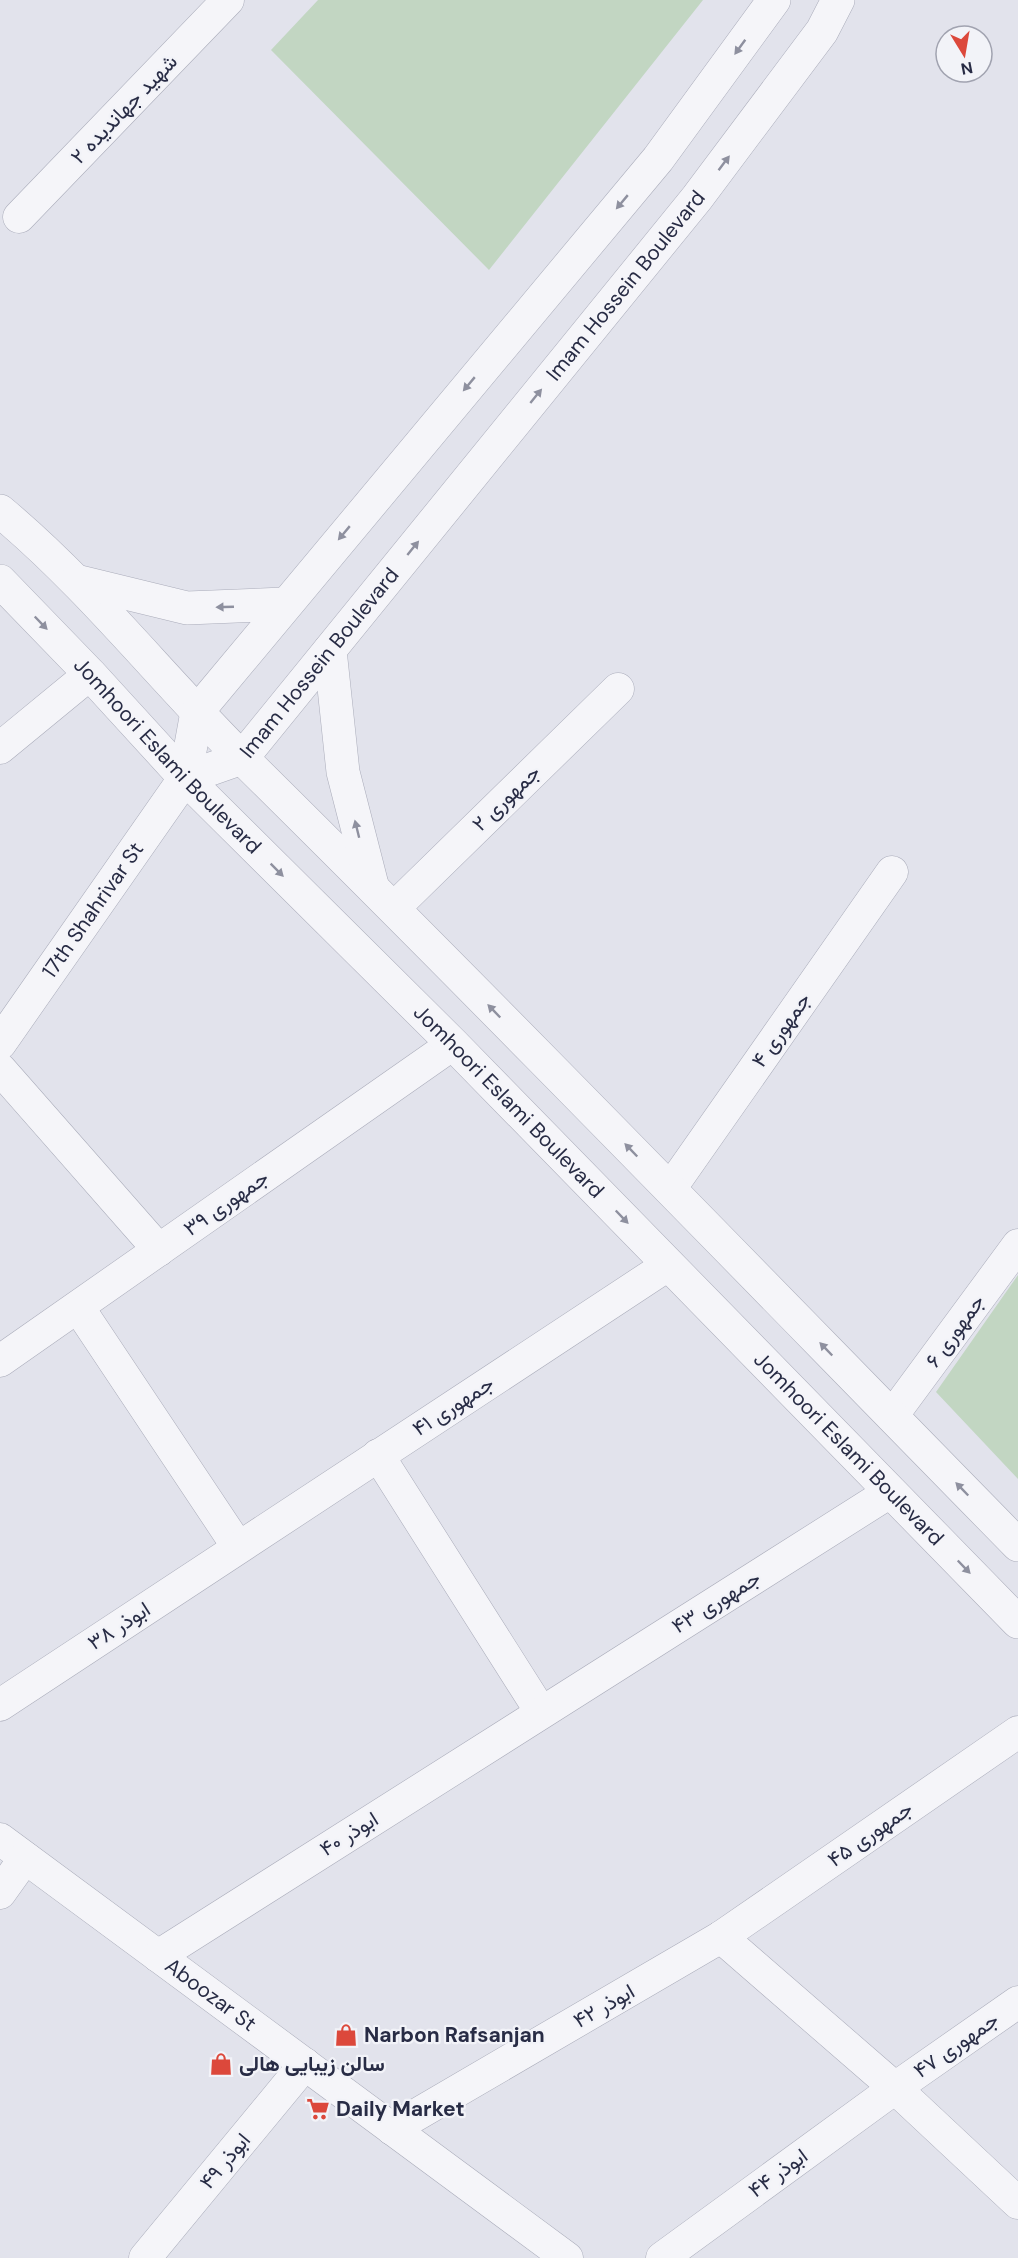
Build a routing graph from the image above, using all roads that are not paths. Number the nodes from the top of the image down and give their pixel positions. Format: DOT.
graph roads {
  1 [pos="228,0"];
  2 [pos="774,0"];
  3 [pos="838,0"];
  4 [pos="19,218"];
  5 [pos="0,510"];
  6 [pos="0,581"];
  7 [pos="76,581"];
  8 [pos="284,604"];
  9 [pos="330,650"];
  10 [pos="90,674"];
  11 [pos="618,689"];
  12 [pos="197,712"];
  13 [pos="0,748"];
  14 [pos="242,758"];
  15 [pos="185,778"];
  16 [pos="892,872"];
  17 [pos="383,896"];
  18 [pos="0,1043"];
  19 [pos="453,1044"];
  20 [pos="0,1069"];
  21 [pos="670,1190"];
  22 [pos="1018,1245"];
  23 [pos="159,1250"];
  24 [pos="668,1265"];
  25 [pos="78,1307"];
  26 [pos="0,1361"];
  27 [pos="892,1416"];
  28 [pos="378,1455"];
  29 [pos="890,1492"];
  30 [pos="1018,1545"];
  31 [pos="238,1547"];
  32 [pos="1018,1622"];
  33 [pos="0,1705"];
  34 [pos="541,1712"];
  35 [pos="1018,1732"];
  36 [pos="0,1839"];
  37 [pos="25,1858"];
  38 [pos="0,1893"];
  39 [pos="722,1937"];
  40 [pos="158,1956"];
  41 [pos="1018,2002"];
  42 [pos="305,2064"];
  43 [pos="895,2088"];
  44 [pos="392,2129"];
  45 [pos="1018,2203"];
  46 [pos="145,2258"];
  47 [pos="567,2258"];
  48 [pos="662,2258"];
  1 -- 4 [label="street, شهید جهاندیده ۲"];
  2 -- 8 [label="street, one-way"];
  9 -- 3 [label="street, Imam Hossein Boulevard, one-way"];
  5 -- 7 [label="street"];
  6 -- 10 [label="street, Jomhoori Eslami Boulevard, one-way"];
  8 -- 7 [label="street, one-way"];
  7 -- 12 [label="street"];
  8 -- 12 [label="street"];
  9 -- 14 [label="street, Imam Hossein Boulevard"];
  17 -- 9 [label="street, one-way"];
  10 -- 13 [label="street"];
  10 -- 15 [label="street, Jomhoori Eslami Boulevard"];
  11 -- 17 [label="street, جمهوری ۲"];
  12 -- 14 [label="street"];
  12 -- 15 [label="street"];
  14 -- 15 [label="street, Imam Hossein Boulevard"];
  14 -- 17 [label="street"];
  15 -- 18 [label="street, 17th Shahrivar St"];
  15 -- 19 [label="street, Jomhoori Eslami Boulevard, one-way"];
  16 -- 21 [label="street, جمهوری ۴"];
  21 -- 17 [label="street, one-way"];
  19 -- 23 [label="street, جمهوری ۳۹"];
  19 -- 24 [label="street, Jomhoori Eslami Boulevard, one-way"];
  20 -- 23 [label="street"];
  27 -- 21 [label="street, one-way"];
  22 -- 27 [label="street, جمهوری ۶"];
  23 -- 25 [label="street, جمهوری ۳۹"];
  24 -- 28 [label="street, جمهوری ۴۱"];
  24 -- 29 [label="street, Jomhoori Eslami Boulevard"];
  25 -- 26 [label="street, جمهوری ۳۹"];
  25 -- 31 [label="street"];
  30 -- 27 [label="street, one-way"];
  28 -- 31 [label="street, جمهوری ۴۱"];
  28 -- 34 [label="street"];
  29 -- 32 [label="street, Jomhoori Eslami Boulevard, one-way"];
  29 -- 34 [label="street, جمهوری ۴۳"];
  31 -- 33 [label="street, ابوذر ۳۸"];
  34 -- 40 [label="street, ابوذر ۴۰"];
  35 -- 39 [label="street, جمهوری ۴۵"];
  36 -- 37 [label="street, Aboozar St"];
  37 -- 38 [label="street"];
  37 -- 40 [label="street, Aboozar St"];
  39 -- 43 [label="street"];
  39 -- 44 [label="street, ابوذر ۴۲"];
  40 -- 42 [label="street, Aboozar St"];
  41 -- 43 [label="street, جمهوری ۴۷"];
  42 -- 44 [label="street, Aboozar St"];
  42 -- 46 [label="street, ابوذر ۴۹"];
  43 -- 45 [label="street"];
  43 -- 48 [label="street, ابوذر ۴۴"];
  44 -- 47 [label="street, Aboozar St"];
}
